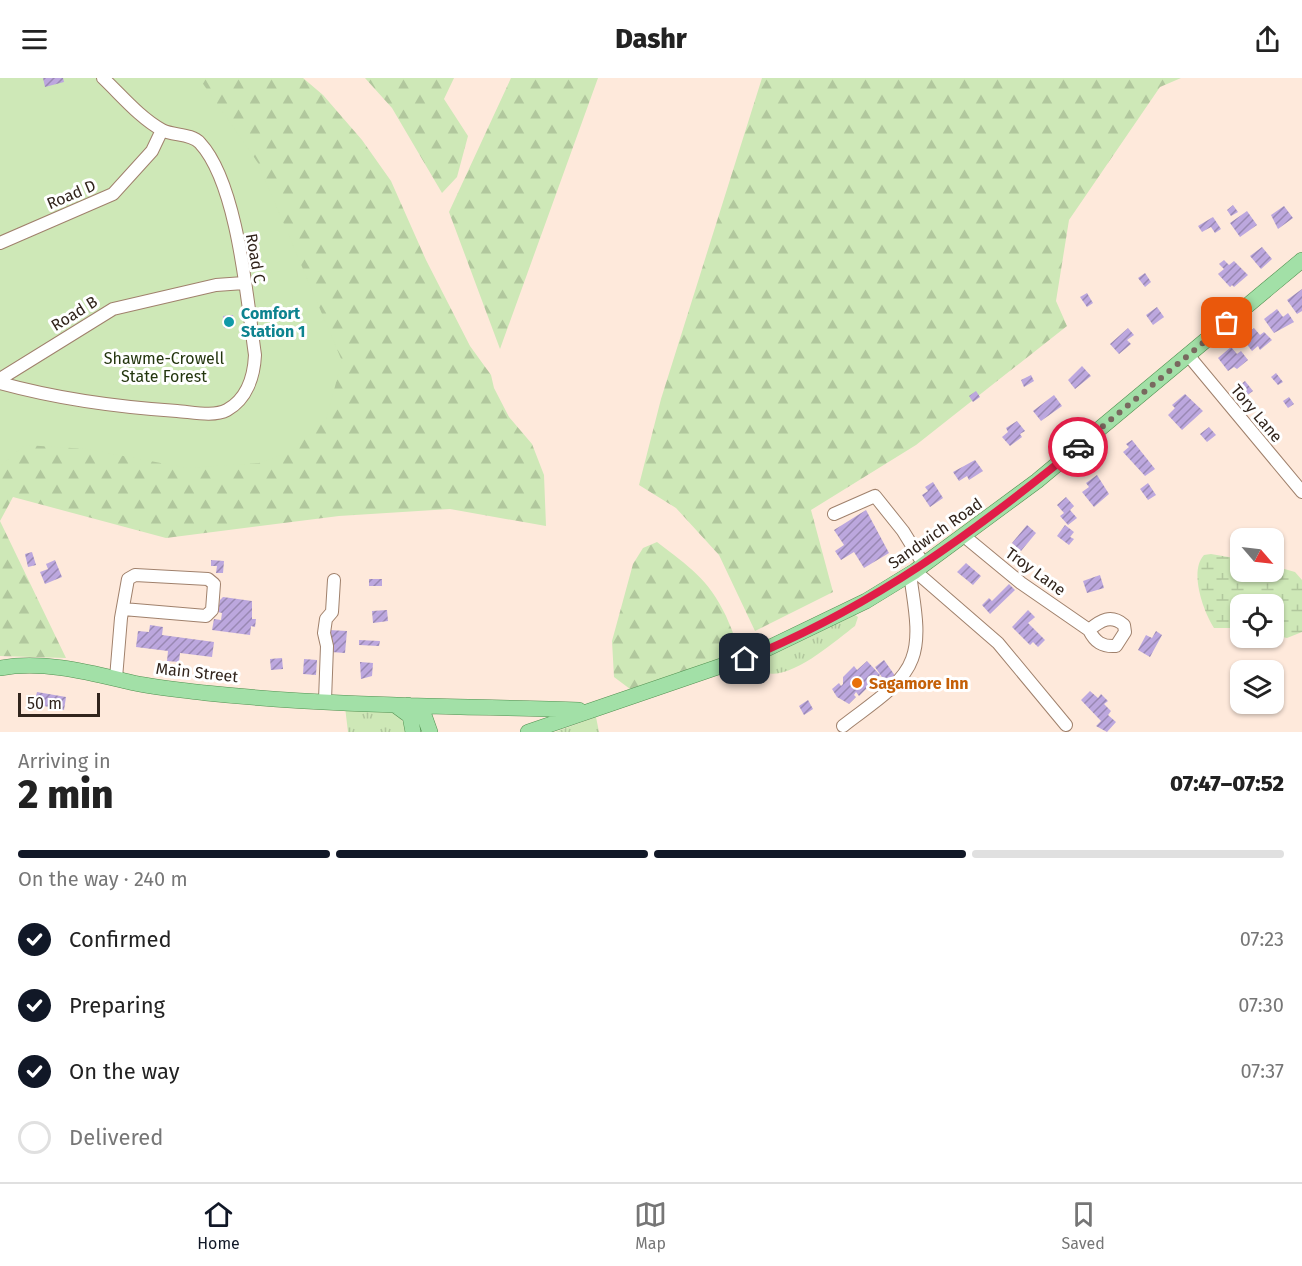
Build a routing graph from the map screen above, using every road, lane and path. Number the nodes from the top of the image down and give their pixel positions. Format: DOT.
graph roads {
  1 [pos="103,78"];
  2 [pos="162,130"];
  3 [pos="0,243"];
  4 [pos="1302,260"];
  5 [pos="244,283"];
  6 [pos="1188,355"];
  7 [pos="0,381"];
  8 [pos="1302,492"];
  9 [pos="834,514"];
  10 [pos="964,537"];
  11 [pos="917,572"];
  12 [pos="334,580"];
  13 [pos="123,609"];
  14 [pos="1089,630"];
  15 [pos="0,668"];
  16 [pos="116,678"];
  17 [pos="325,700"];
  18 [pos="399,704"];
  19 [pos="591,710"];
  20 [pos="1066,725"];
  21 [pos="843,726"];
  22 [pos="413,732"];
  23 [pos="430,732"];
  24 [pos="528,732"];
  1 -- 2 [label="street, Road C"];
  2 -- 3 [label="street, Road D"];
  2 -- 5 [label="street, Road C"];
  4 -- 6 [label="main road, Sandwich Road"];
  5 -- 7 [label="street, Road B"];
  5 -- 7 [label="street, Road C"];
  6 -- 8 [label="street, Tory Lane"];
  6 -- 10 [label="main road, Sandwich Road"];
  9 -- 11 [label="street"];
  10 -- 11 [label="main road, Sandwich Road"];
  10 -- 14 [label="street, Troy Lane"];
  11 -- 19 [label="main road, Sandwich Road"];
  11 -- 20 [label="street"];
  11 -- 21 [label="street"];
  12 -- 17 [label="street"];
  13 -- 13 [label="street"];
  13 -- 16 [label="street"];
  15 -- 16 [label="main road, Main Street"];
  16 -- 17 [label="main road, Main Street"];
  17 -- 18 [label="main road, Main Street"];
  18 -- 19 [label="main road, Main Street"];
  18 -- 22 [label="main road"];
  18 -- 23 [label="main road"];
  19 -- 24 [label="main road, Sandwich Road"];
}
